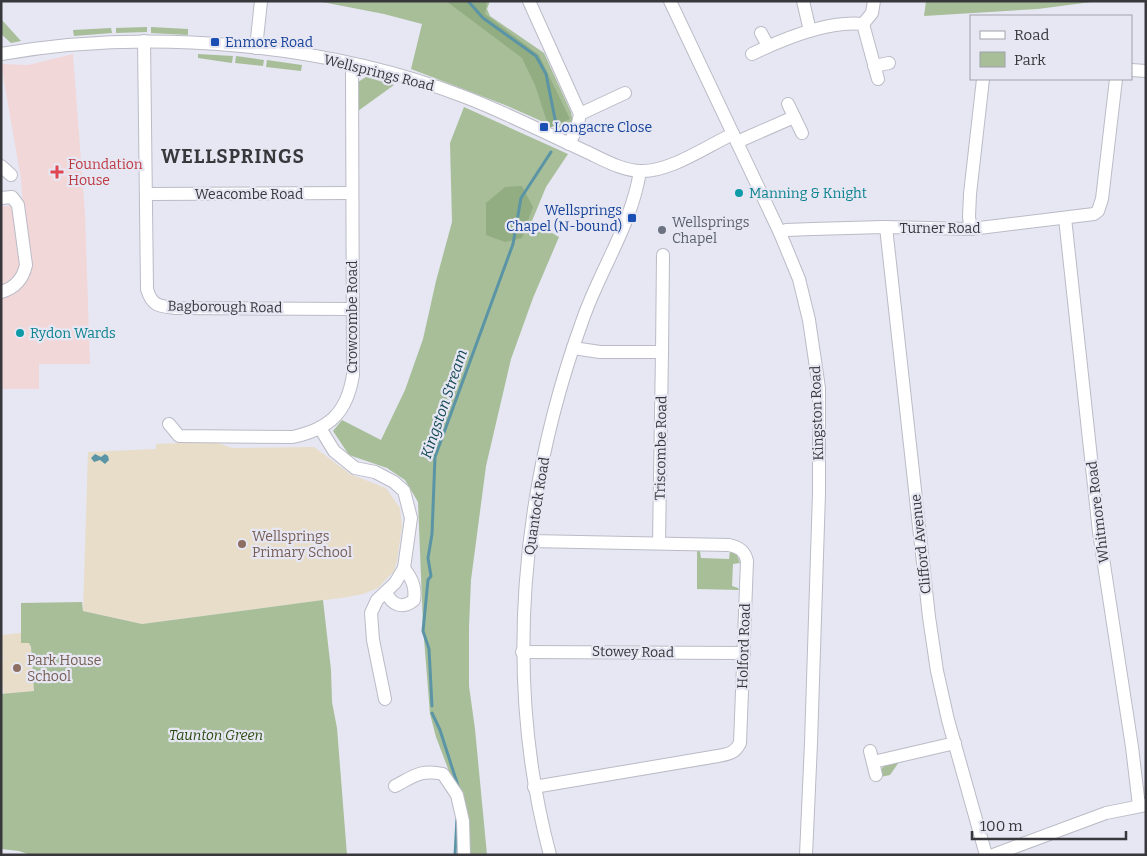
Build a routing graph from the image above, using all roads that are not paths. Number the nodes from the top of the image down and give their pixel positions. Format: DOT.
graph roads {
  1 [pos="261,1"];
  2 [pos="529,1"];
  3 [pos="670,1"];
  4 [pos="803,1"];
  5 [pos="874,1"];
  6 [pos="863,24"];
  7 [pos="541,26"];
  8 [pos="528,31"];
  9 [pos="810,31"];
  10 [pos="761,33"];
  11 [pos="144,41"];
  12 [pos="768,46"];
  13 [pos="256,48"];
  14 [pos="1,54"];
  15 [pos="752,54"];
  16 [pos="889,63"];
  17 [pos="352,64"];
  18 [pos="1132,70"];
  19 [pos="1146,71"];
  20 [pos="983,80"];
  21 [pos="1116,80"];
  22 [pos="625,93"];
  23 [pos="788,104"];
  24 [pos="580,114"];
  25 [pos="794,116"];
  26 [pos="802,133"];
  27 [pos="735,138"];
  28 [pos="569,144"];
  29 [pos="640,171"];
  30 [pos="352,193"];
  31 [pos="147,194"];
  32 [pos="1,198"];
  33 [pos="1065,218"];
  34 [pos="886,228"];
  35 [pos="972,229"];
  36 [pos="780,233"];
  37 [pos="663,255"];
  38 [pos="1,292"];
  39 [pos="352,309"];
  40 [pos="574,348"];
  41 [pos="662,352"];
  42 [pos="169,424"];
  43 [pos="320,428"];
  44 [pos="530,542"];
  45 [pos="660,544"];
  46 [pos="404,568"];
  47 [pos="386,592"];
  48 [pos="522,652"];
  49 [pos="744,653"];
  50 [pos="385,699"];
  51 [pos="955,743"];
  52 [pos="873,763"];
  53 [pos="395,786"];
  54 [pos="534,787"];
  55 [pos="1142,805"];
  56 [pos="464,855"];
  57 [pos="550,855"];
  58 [pos="806,855"];
  59 [pos="986,855"];
  60 [pos="993,855"];
  1 -- 13 [label="street"];
  2 -- 7 [label="street"];
  3 -- 27 [label="street, Kingston Road"];
  4 -- 9 [label="street"];
  5 -- 6 [label="street"];
  6 -- 9 [label="street"];
  6 -- 16 [label="street"];
  7 -- 8 [label="street"];
  7 -- 24 [label="street"];
  9 -- 12 [label="street"];
  10 -- 12 [label="street"];
  11 -- 13 [label="street, Wellsprings Road"];
  11 -- 14 [label="street, Wellsprings Road"];
  11 -- 31 [label="street, Bagborough Road"];
  12 -- 15 [label="street"];
  13 -- 17 [label="street, Wellsprings Road"];
  17 -- 28 [label="street, Wellsprings Road"];
  17 -- 30 [label="street, Crowcombe Road"];
  18 -- 19 [label="street"];
  20 -- 35 [label="street"];
  21 -- 33 [label="street, Turner Road"];
  22 -- 24 [label="street"];
  23 -- 25 [label="street"];
  24 -- 28 [label="street"];
  25 -- 26 [label="street"];
  25 -- 27 [label="street, Wellsprings Road"];
  27 -- 29 [label="street, Wellsprings Road"];
  27 -- 36 [label="street, Kingston Road"];
  28 -- 29 [label="street, Wellsprings Road"];
  29 -- 40 [label="street, Quantock Road"];
  30 -- 31 [label="street, Weacombe Road"];
  30 -- 39 [label="street, Crowcombe Road"];
  31 -- 39 [label="street, Bagborough Road"];
  32 -- 38 [label="street"];
  33 -- 35 [label="street, Turner Road"];
  33 -- 55 [label="street, Whitmore Road"];
  34 -- 35 [label="street, Turner Road"];
  34 -- 36 [label="street, Turner Road"];
  34 -- 51 [label="street, Clifford Avenue"];
  36 -- 58 [label="street, Kingston Road"];
  37 -- 41 [label="street, Triscombe Road"];
  39 -- 43 [label="street, Crowcombe Road"];
  40 -- 41 [label="street"];
  40 -- 44 [label="street, Quantock Road"];
  41 -- 45 [label="street, Triscombe Road"];
  42 -- 43 [label="street, Crowcombe Road"];
  43 -- 46 [label="street"];
  44 -- 45 [label="street, Holford Road"];
  44 -- 48 [label="street, Quantock Road"];
  45 -- 49 [label="street, Holford Road"];
  46 -- 47 [label="street"];
  46 -- 47 [label="street"];
  47 -- 50 [label="street"];
  48 -- 49 [label="street, Stowey Road"];
  48 -- 54 [label="street, Quantock Road"];
  49 -- 54 [label="street, Holford Road"];
  51 -- 52 [label="street"];
  51 -- 59 [label="street, Clifford Avenue"];
  53 -- 56 [label="street"];
  54 -- 57 [label="street, Quantock Road"];
  55 -- 60 [label="street"];
}
